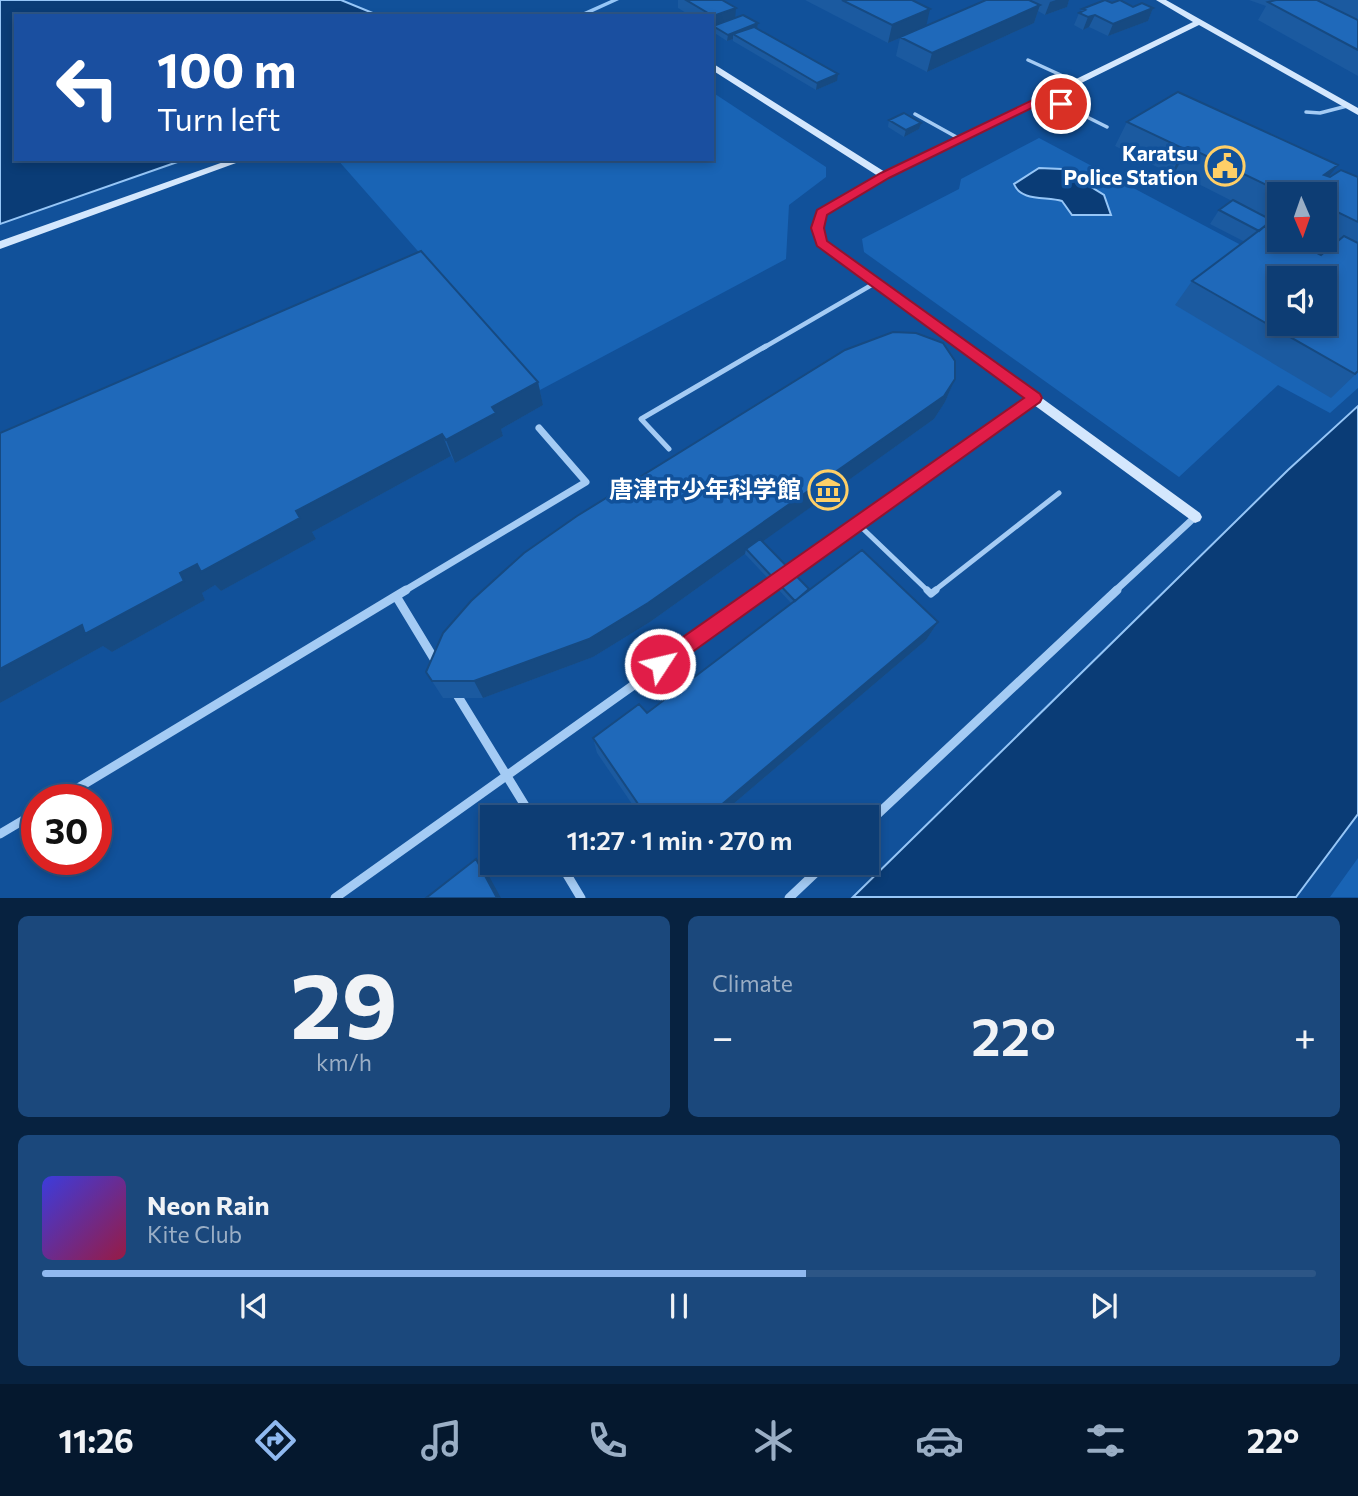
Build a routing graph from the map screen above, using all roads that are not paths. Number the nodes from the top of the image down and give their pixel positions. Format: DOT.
graph roads {
  1 [pos="1160,0"];
  2 [pos="1199,22"];
  3 [pos="1028,60"];
  4 [pos="714,67"];
  5 [pos="1076,82"];
  6 [pos="1046,97"];
  7 [pos="1347,106"];
  8 [pos="1306,112"];
  9 [pos="1358,112"];
  10 [pos="915,114"];
  11 [pos="1107,127"];
  12 [pos="960,139"];
  13 [pos="236,161"];
  14 [pos="885,176"];
  15 [pos="0,245"];
  16 [pos="875,282"];
  17 [pos="1035,398"];
  18 [pos="539,428"];
  19 [pos="669,449"];
  20 [pos="1059,493"];
  21 [pos="1195,517"];
  22 [pos="858,524"];
  23 [pos="396,596"];
  24 [pos="440,667"];
  25 [pos="447,679"];
  26 [pos="505,774"];
  27 [pos="85,784"];
  28 [pos="524,805"];
  29 [pos="879,813"];
  30 [pos="21,822"];
  31 [pos="0,834"];
  32 [pos="567,875"];
  33 [pos="813,875"];
  34 [pos="335,898"];
  35 [pos="581,898"];
  36 [pos="789,898"];
  1 -- 2 [label="street"];
  2 -- 5 [label="street"];
  2 -- 7 [label="street"];
  3 -- 5 [label="lane"];
  4 -- 14 [label="street"];
  5 -- 6 [label="street"];
  6 -- 11 [label="lane"];
  6 -- 12 [label="street"];
  7 -- 8 [label="lane"];
  7 -- 9 [label="street"];
  10 -- 12 [label="lane"];
  12 -- 14 [label="street"];
  13 -- 15 [label="street"];
  14 -- 16 [label="street"];
  16 -- 17 [label="street"];
  16 -- 19 [label="lane"];
  17 -- 21 [label="street"];
  17 -- 22 [label="street"];
  18 -- 23 [label="street"];
  20 -- 22 [label="lane"];
  21 -- 29 [label="street"];
  22 -- 26 [label="street"];
  23 -- 24 [label="street"];
  23 -- 27 [label="street"];
  25 -- 26 [label="street"];
  26 -- 28 [label="street"];
  26 -- 34 [label="street"];
  30 -- 31 [label="street"];
  32 -- 35 [label="street"];
  33 -- 36 [label="street"];
}
